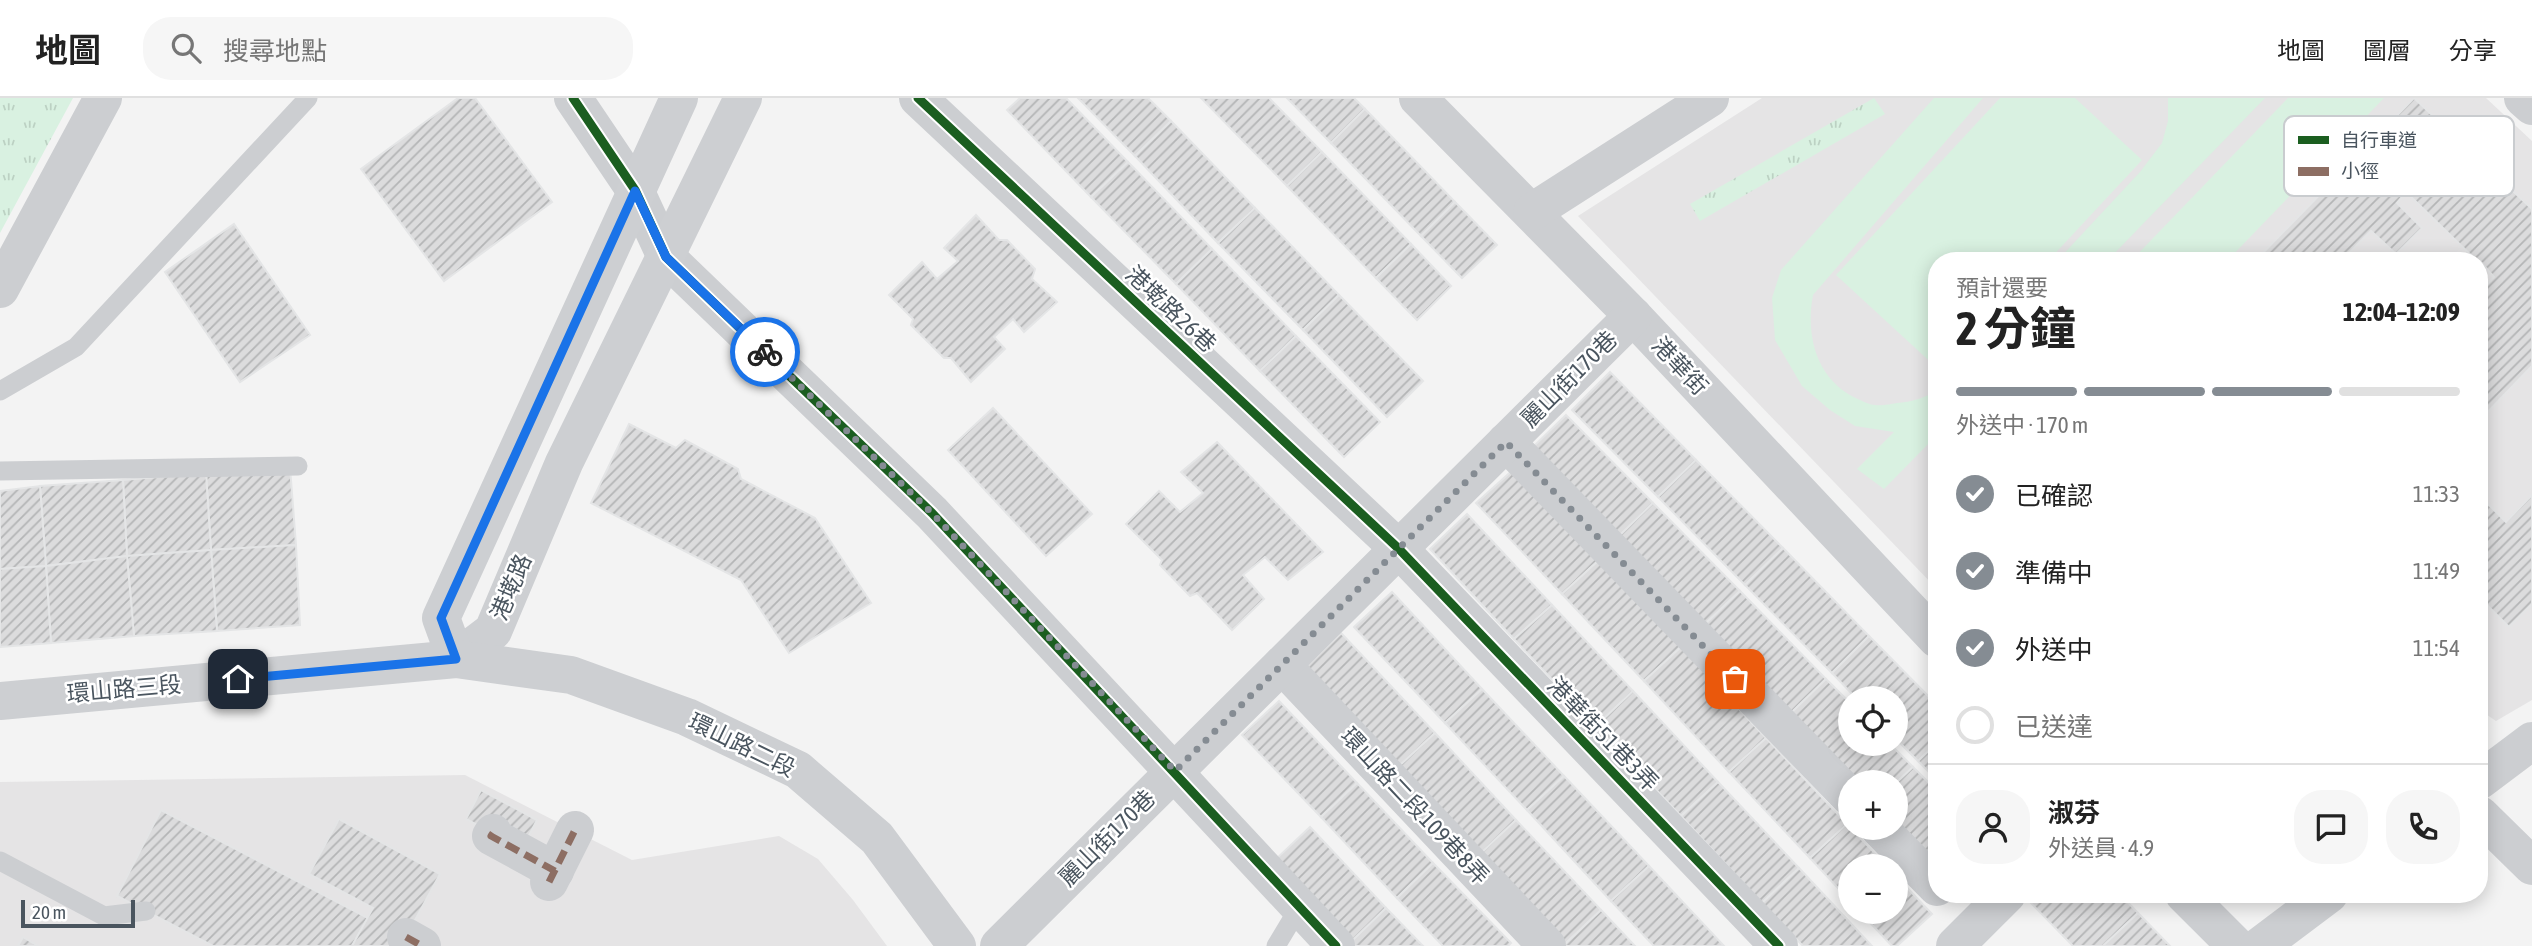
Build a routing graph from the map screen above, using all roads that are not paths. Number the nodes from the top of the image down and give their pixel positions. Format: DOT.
graph roads {
  1 [pos="103,98"];
  2 [pos="309,98"];
  3 [pos="573,98"];
  4 [pos="679,98"];
  5 [pos="743,98"];
  6 [pos="918,98"];
  7 [pos="1418,98"];
  8 [pos="1710,98"];
  9 [pos="2524,98"];
  10 [pos="2532,106"];
  11 [pos="635,191"];
  12 [pos="1532,212"];
  13 [pos="666,257"];
  14 [pos="0,289"];
  15 [pos="1633,316"];
  16 [pos="0,391"];
  17 [pos="1506,442"];
  18 [pos="298,466"];
  19 [pos="0,471"];
  20 [pos="1399,549"];
  21 [pos="1928,629"];
  22 [pos="456,659"];
  23 [pos="1282,665"];
  24 [pos="0,701"];
  25 [pos="2532,741"];
  26 [pos="1175,771"];
  27 [pos="2488,774"];
  28 [pos="1838,785"];
  29 [pos="2488,823"];
  30 [pos="575,830"];
  31 [pos="493,833"];
  32 [pos="1891,840"];
  33 [pos="0,861"];
  34 [pos="2532,866"];
  35 [pos="1928,878"];
  36 [pos="1948,903"];
  37 [pos="1998,903"];
  38 [pos="2192,903"];
  39 [pos="2317,903"];
  40 [pos="1300,906"];
  41 [pos="146,911"];
  42 [pos="1965,936"];
  43 [pos="957,946"];
  44 [pos="999,946"];
  45 [pos="1276,946"];
  46 [pos="1336,946"];
  47 [pos="1547,946"];
  48 [pos="1779,946"];
  49 [pos="2236,946"];
  50 [pos="2260,946"];
  1 -- 14 [label="street"];
  2 -- 16 [label="lane"];
  3 -- 11 [label="street"];
  4 -- 11 [label="street"];
  5 -- 13 [label="street, 港墘路"];
  6 -- 20 [label="street, 港墘路26巷"];
  7 -- 12 [label="street, 港華街"];
  8 -- 12 [label="street"];
  9 -- 10 [label="street"];
  11 -- 13 [label="street"];
  11 -- 22 [label="street"];
  12 -- 15 [label="street, 港華街"];
  13 -- 22 [label="street, 港墘路"];
  13 -- 26 [label="street"];
  15 -- 17 [label="street, 麗山街170巷"];
  15 -- 21 [label="street, 港華街"];
  17 -- 20 [label="street, 麗山街170巷"];
  17 -- 28 [label="street"];
  18 -- 19 [label="lane"];
  20 -- 23 [label="street, 麗山街170巷"];
  20 -- 48 [label="street, 港華街51巷3弄"];
  22 -- 24 [label="street, 環山路三段"];
  22 -- 43 [label="street, 環山路二段"];
  23 -- 26 [label="street, 麗山街170巷"];
  23 -- 47 [label="street, 環山路二段109巷8弄"];
  25 -- 27 [label="street"];
  26 -- 40 [label="street"];
  26 -- 44 [label="street, 麗山街170巷"];
  29 -- 34 [label="street"];
  30 -- 31 [label="street"];
  32 -- 35 [label="street"];
  33 -- 41 [label="lane"];
  36 -- 42 [label="street"];
  37 -- 42 [label="street"];
  38 -- 49 [label="street"];
  39 -- 50 [label="street"];
  40 -- 45 [label="lane"];
  40 -- 46 [label="street"];
}
